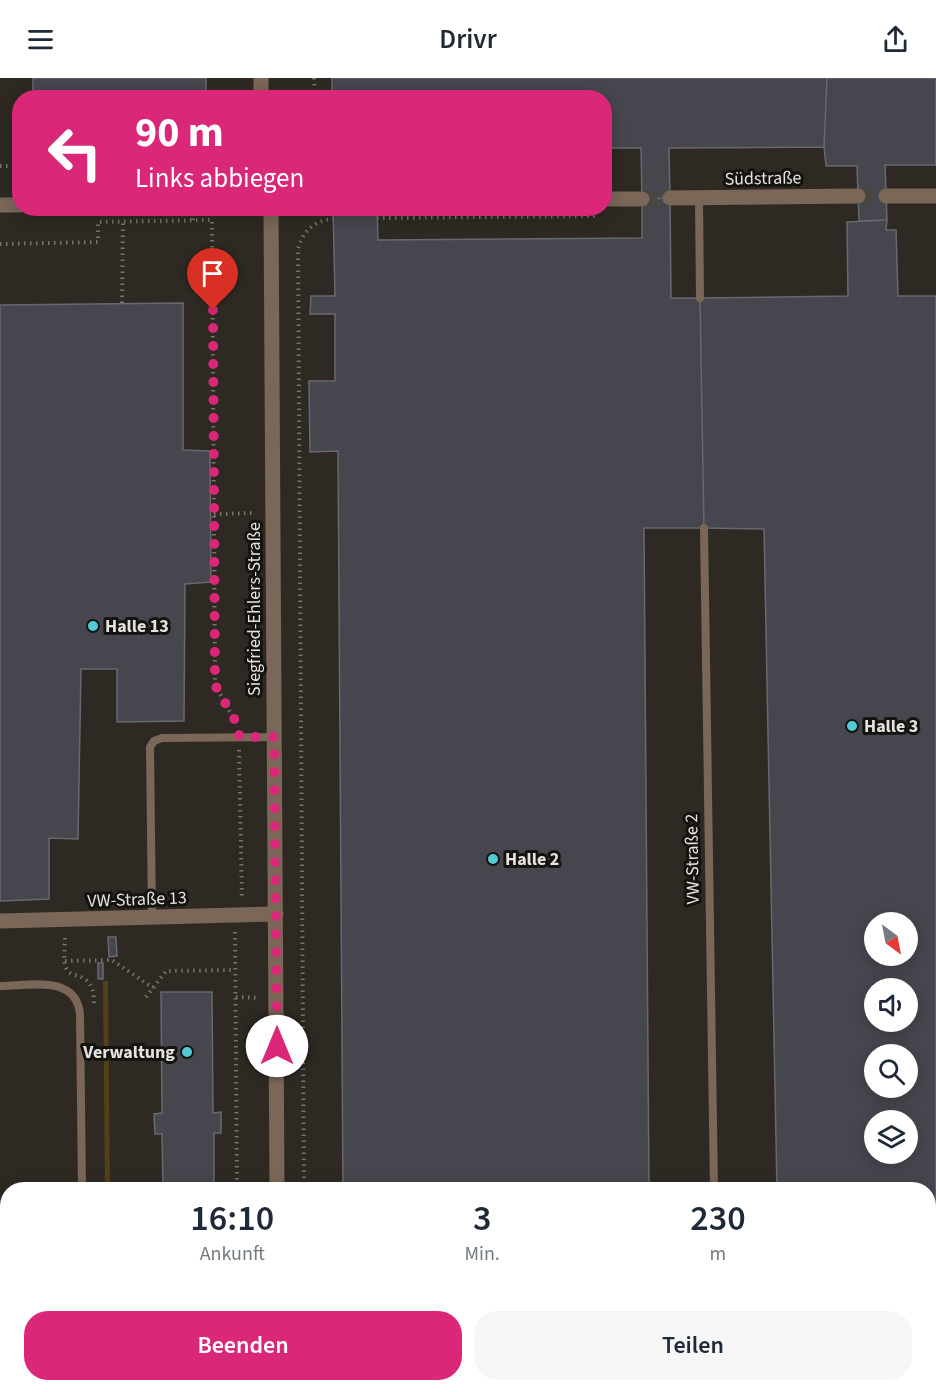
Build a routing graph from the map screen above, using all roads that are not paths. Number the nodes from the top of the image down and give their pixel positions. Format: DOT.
graph roads {
  1 [pos="858,196"];
  2 [pos="886,196"];
  3 [pos="936,196"];
  4 [pos="669,198"];
  5 [pos="699,198"];
  6 [pos="612,199"];
  7 [pos="642,199"];
  8 [pos="271,216"];
  9 [pos="700,298"];
  10 [pos="704,528"];
  11 [pos="274,737"];
  12 [pos="276,914"];
  13 [pos="152,918"];
  14 [pos="0,921"];
  15 [pos="0,986"];
  16 [pos="82,1182"];
  17 [pos="277,1182"];
  18 [pos="714,1182"];
  1 -- 5 [label="street, Südstraße"];
  2 -- 3 [label="street"];
  4 -- 5 [label="street, Südstraße"];
  5 -- 9 [label="lane"];
  6 -- 7 [label="street"];
  8 -- 11 [label="street, Siegfried-Ehlers-Straße"];
  10 -- 18 [label="lane, VW-Straße 2"];
  11 -- 12 [label="street, Siegfried-Ehlers-Straße"];
  11 -- 13 [label="lane"];
  12 -- 13 [label="street, VW-Straße 13"];
  12 -- 17 [label="street, Siegfried-Ehlers-Straße"];
  13 -- 14 [label="street, VW-Straße 13"];
  15 -- 16 [label="lane"];
}
